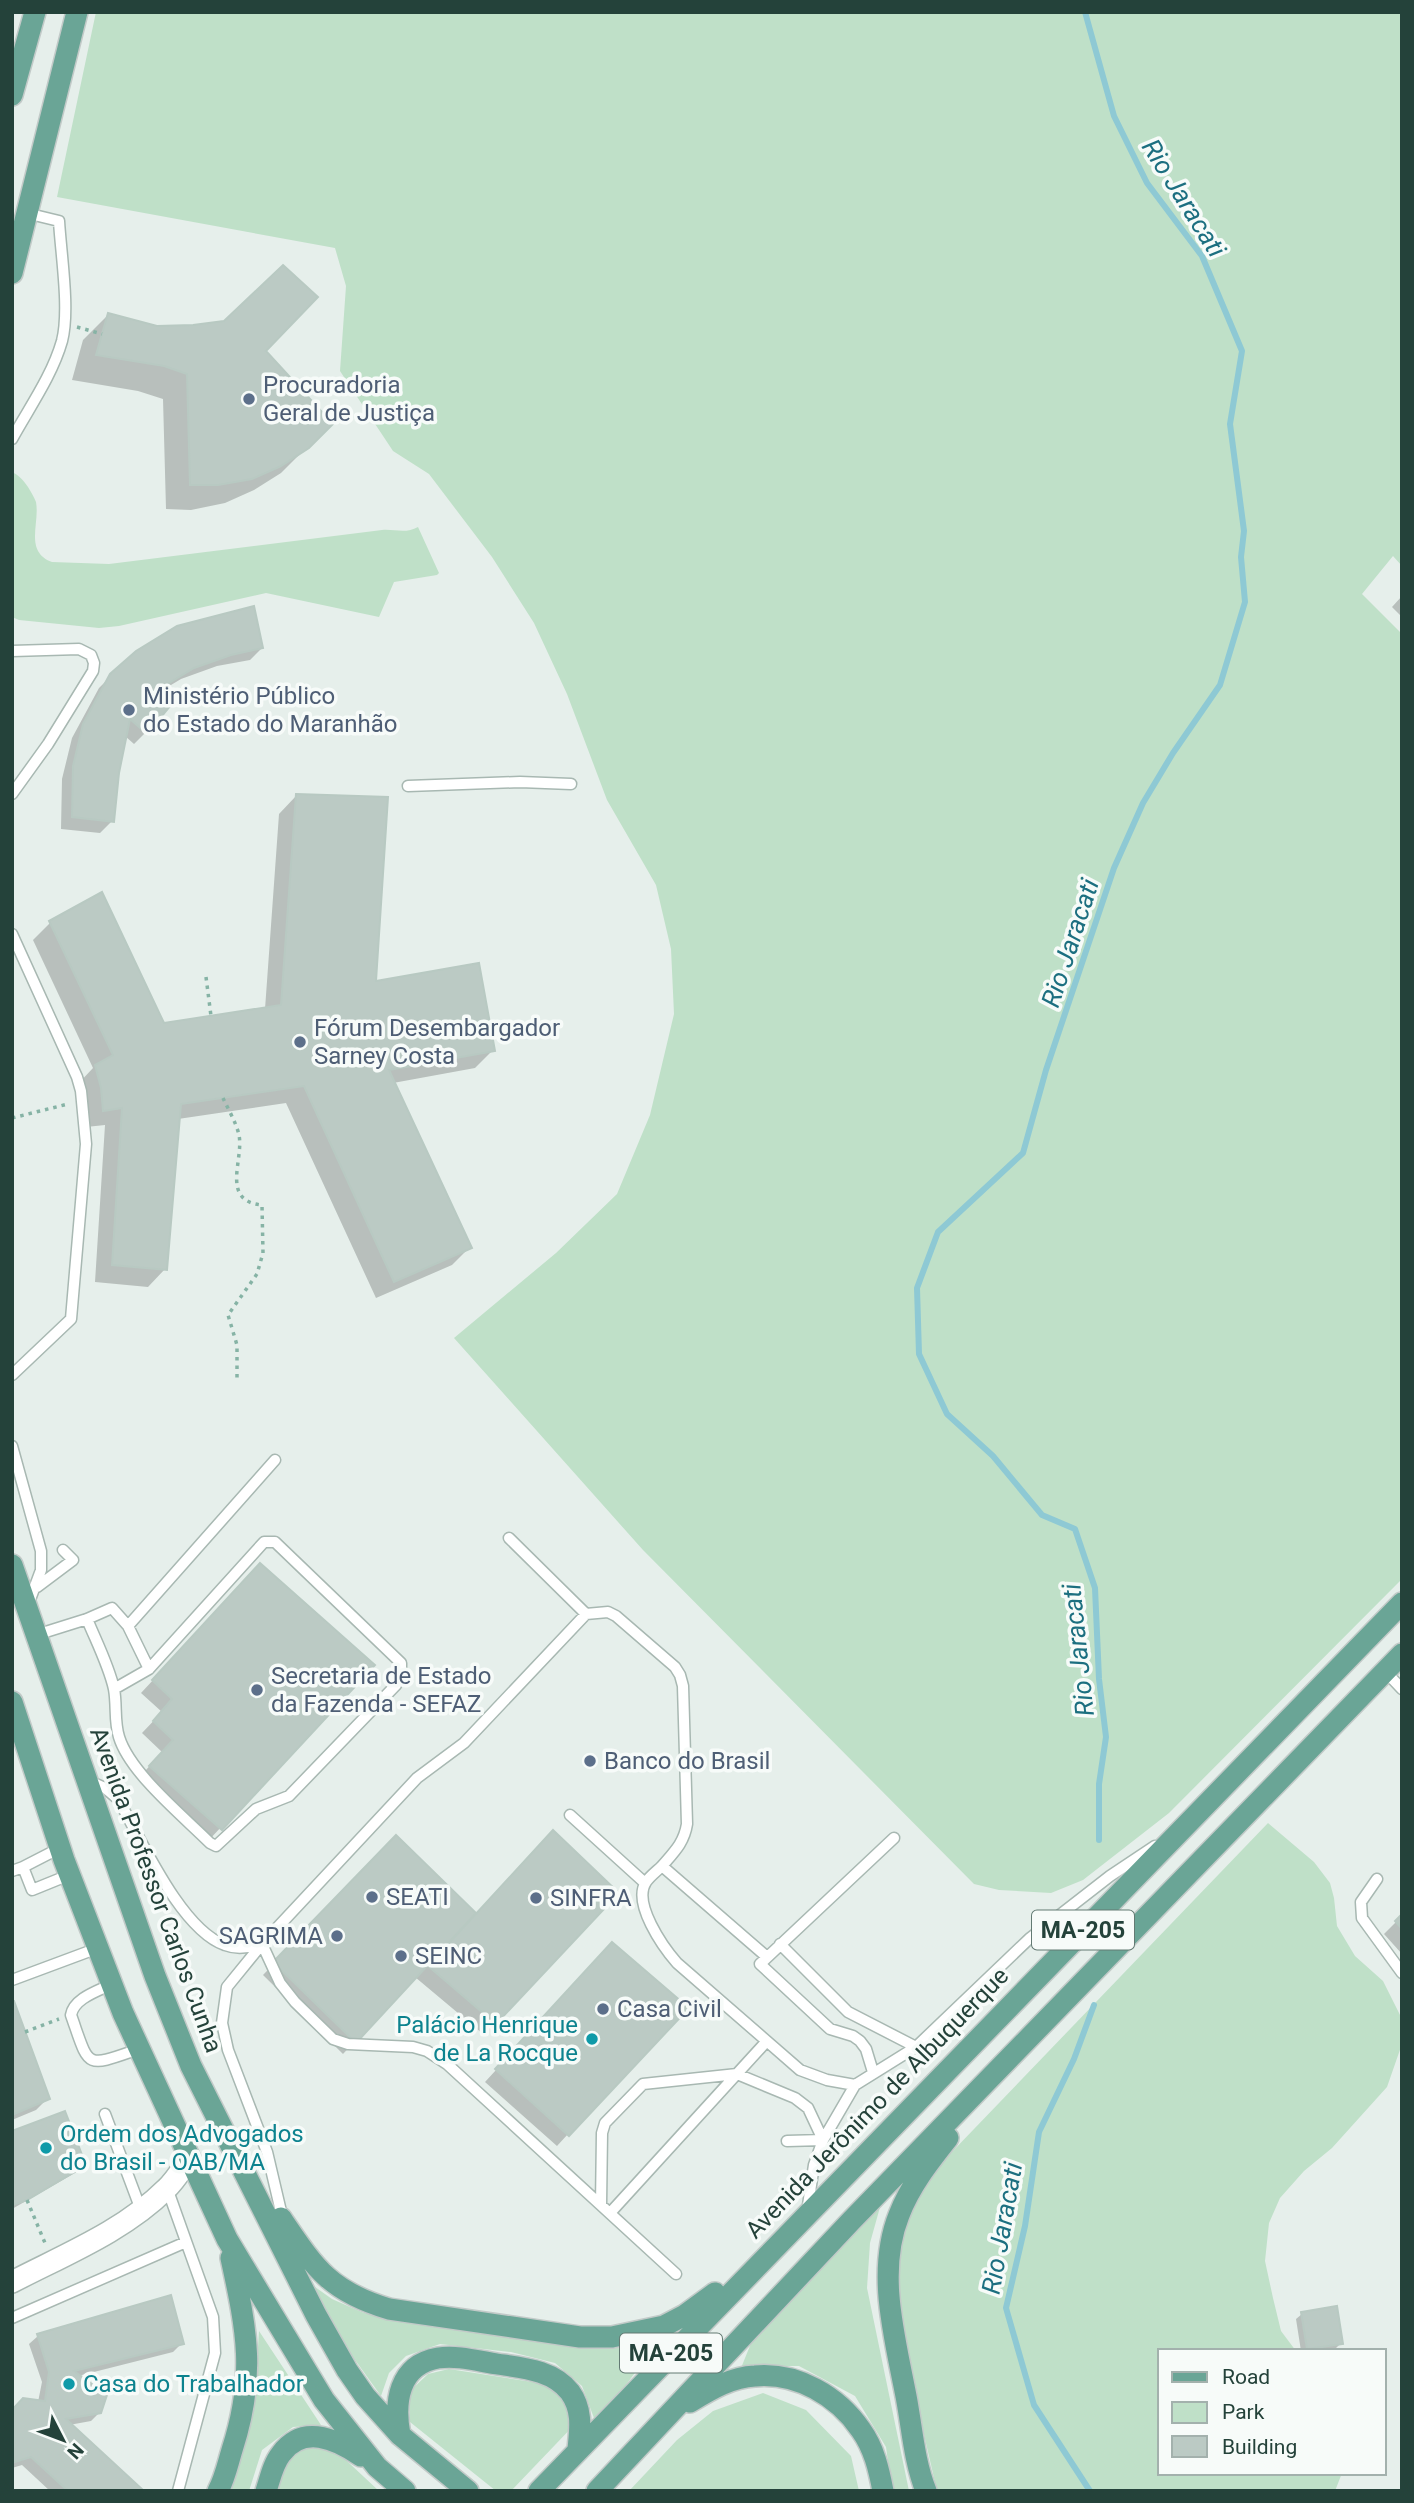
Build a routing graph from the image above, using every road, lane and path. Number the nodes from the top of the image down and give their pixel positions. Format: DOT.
graph roads {
  1 [pos="35,12"];
  2 [pos="77,12"];
  3 [pos="12,95"];
  4 [pos="26,213"];
  5 [pos="12,274"];
  6 [pos="64,323"];
  7 [pos="102,334"];
  8 [pos="12,439"];
  9 [pos="12,651"];
  10 [pos="571,784"];
  11 [pos="408,786"];
  12 [pos="12,794"];
  13 [pos="12,934"];
  14 [pos="206,977"];
  15 [pos="211,1016"];
  16 [pos="223,1098"];
  17 [pos="59,1106"];
  18 [pos="12,1118"];
  19 [pos="12,1375"];
  20 [pos="237,1381"];
  21 [pos="12,1446"];
  22 [pos="275,1460"];
  23 [pos="509,1538"];
  24 [pos="63,1550"];
  25 [pos="12,1565"];
  26 [pos="23,1584"];
  27 [pos="1402,1603"];
  28 [pos="586,1614"];
  29 [pos="87,1619"];
  30 [pos="128,1626"];
  31 [pos="36,1635"];
  32 [pos="1402,1654"];
  33 [pos="149,1669"];
  34 [pos="1385,1671"];
  35 [pos="114,1689"];
  36 [pos="1402,1689"];
  37 [pos="12,1702"];
  38 [pos="88,1780"];
  39 [pos="570,1815"];
  40 [pos="1186,1825"];
  41 [pos="894,1838"];
  42 [pos="60,1848"];
  43 [pos="662,1866"];
  44 [pos="18,1869"];
  45 [pos="69,1875"];
  46 [pos="1377,1880"];
  47 [pos="645,1883"];
  48 [pos="262,1944"];
  49 [pos="780,1944"];
  50 [pos="98,1948"];
  51 [pos="764,1960"];
  52 [pos="1402,1973"];
  53 [pos="12,1980"];
  54 [pos="112,1984"];
  55 [pos="71,2015"];
  56 [pos="25,2032"];
  57 [pos="766,2042"];
  58 [pos="916,2047"];
  59 [pos="139,2049"];
  60 [pos="1006,2062"];
  61 [pos="873,2072"];
  62 [pos="737,2074"];
  63 [pos="855,2085"];
  64 [pos="106,2114"];
  65 [pos="226,2134"];
  66 [pos="823,2140"];
  67 [pos="787,2141"];
  68 [pos="189,2159"];
  69 [pos="167,2188"];
  70 [pos="27,2200"];
  71 [pos="606,2208"];
  72 [pos="141,2210"];
  73 [pos="806,2213"];
  74 [pos="284,2222"];
  75 [pos="227,2239"];
  76 [pos="186,2242"];
  77 [pos="764,2257"];
  78 [pos="52,2261"];
  79 [pos="676,2274"];
  80 [pos="12,2282"];
  81 [pos="12,2318"];
  82 [pos="670,2413"];
  83 [pos="400,2435"];
  84 [pos="578,2449"];
  85 [pos="377,2467"];
  86 [pos="465,2489"];
  87 [pos="178,2491"];
  88 [pos="218,2491"];
  89 [pos="266,2491"];
  90 [pos="405,2491"];
  91 [pos="538,2491"];
  92 [pos="597,2491"];
  93 [pos="883,2491"];
  94 [pos="926,2491"];
  1 -- 3 [label="main road"];
  2 -- 4 [label="main road"];
  4 -- 5 [label="main road"];
  4 -- 6 [label="lane"];
  6 -- 7 [label="path"];
  6 -- 8 [label="lane"];
  9 -- 12 [label="lane"];
  10 -- 11 [label="lane"];
  13 -- 19 [label="lane"];
  14 -- 15 [label="path"];
  16 -- 20 [label="path"];
  17 -- 18 [label="path"];
  21 -- 26 [label="lane"];
  22 -- 30 [label="lane"];
  23 -- 28 [label="lane"];
  24 -- 26 [label="lane"];
  25 -- 26 [label="main road, Avenida Professor Carlos Cunha"];
  26 -- 31 [label="main road, Avenida Professor Carlos Cunha"];
  27 -- 40 [label="main road, Avenida Jerônimo de Albuquerque / MA-205"];
  28 -- 43 [label="lane"];
  28 -- 48 [label="lane"];
  29 -- 30 [label="lane"];
  29 -- 31 [label="lane"];
  29 -- 35 [label="lane"];
  30 -- 33 [label="lane"];
  31 -- 38 [label="main road, Avenida Professor Carlos Cunha"];
  32 -- 34 [label="main road, MA-205"];
  33 -- 35 [label="lane"];
  33 -- 35 [label="lane"];
  34 -- 36 [label="lane"];
  34 -- 60 [label="main road, MA-205"];
  37 -- 42 [label="main road"];
  38 -- 48 [label="lane"];
  38 -- 65 [label="main road, Avenida Professor Carlos Cunha"];
  39 -- 47 [label="lane"];
  40 -- 58 [label="lane"];
  40 -- 73 [label="main road, Avenida Jerônimo de Albuquerque / MA-205"];
  41 -- 49 [label="lane"];
  42 -- 44 [label="lane"];
  42 -- 45 [label="main road"];
  43 -- 47 [label="lane"];
  43 -- 51 [label="lane"];
  44 -- 45 [label="lane"];
  45 -- 50 [label="main road"];
  46 -- 52 [label="lane"];
  47 -- 57 [label="lane"];
  48 -- 71 [label="lane"];
  48 -- 74 [label="lane"];
  49 -- 51 [label="lane"];
  49 -- 58 [label="lane"];
  50 -- 53 [label="lane"];
  50 -- 54 [label="main road"];
  51 -- 61 [label="lane"];
  54 -- 55 [label="lane"];
  54 -- 59 [label="main road"];
  55 -- 56 [label="path"];
  55 -- 59 [label="lane"];
  57 -- 62 [label="lane"];
  57 -- 63 [label="lane"];
  58 -- 61 [label="lane"];
  59 -- 68 [label="main road"];
  60 -- 82 [label="main road, MA-205"];
  60 -- 94 [label="main road"];
  61 -- 63 [label="lane"];
  62 -- 66 [label="lane"];
  62 -- 71 [label="lane"];
  62 -- 71 [label="lane"];
  63 -- 66 [label="lane"];
  64 -- 72 [label="lane"];
  65 -- 74 [label="main road"];
  65 -- 83 [label="main road, Avenida Professor Carlos Cunha"];
  66 -- 67 [label="lane"];
  66 -- 73 [label="lane"];
  68 -- 69 [label="street"];
  68 -- 75 [label="main road"];
  69 -- 72 [label="street"];
  69 -- 76 [label="lane"];
  70 -- 78 [label="path"];
  71 -- 79 [label="lane"];
  72 -- 78 [label="street"];
  73 -- 77 [label="main road, Avenida Jerônimo de Albuquerque / MA-205"];
  74 -- 77 [label="main road"];
  75 -- 85 [label="main road"];
  75 -- 88 [label="main road"];
  76 -- 81 [label="lane"];
  76 -- 87 [label="lane"];
  77 -- 84 [label="main road, Avenida Jerônimo de Albuquerque / MA-205"];
  78 -- 80 [label="street"];
  82 -- 92 [label="main road, MA-205"];
  82 -- 93 [label="main road"];
  83 -- 84 [label="main road"];
  83 -- 86 [label="main road, Avenida Professor Carlos Cunha"];
  84 -- 91 [label="main road, Avenida Jerônimo de Albuquerque / MA-205"];
  85 -- 89 [label="main road"];
  85 -- 90 [label="main road"];
}
